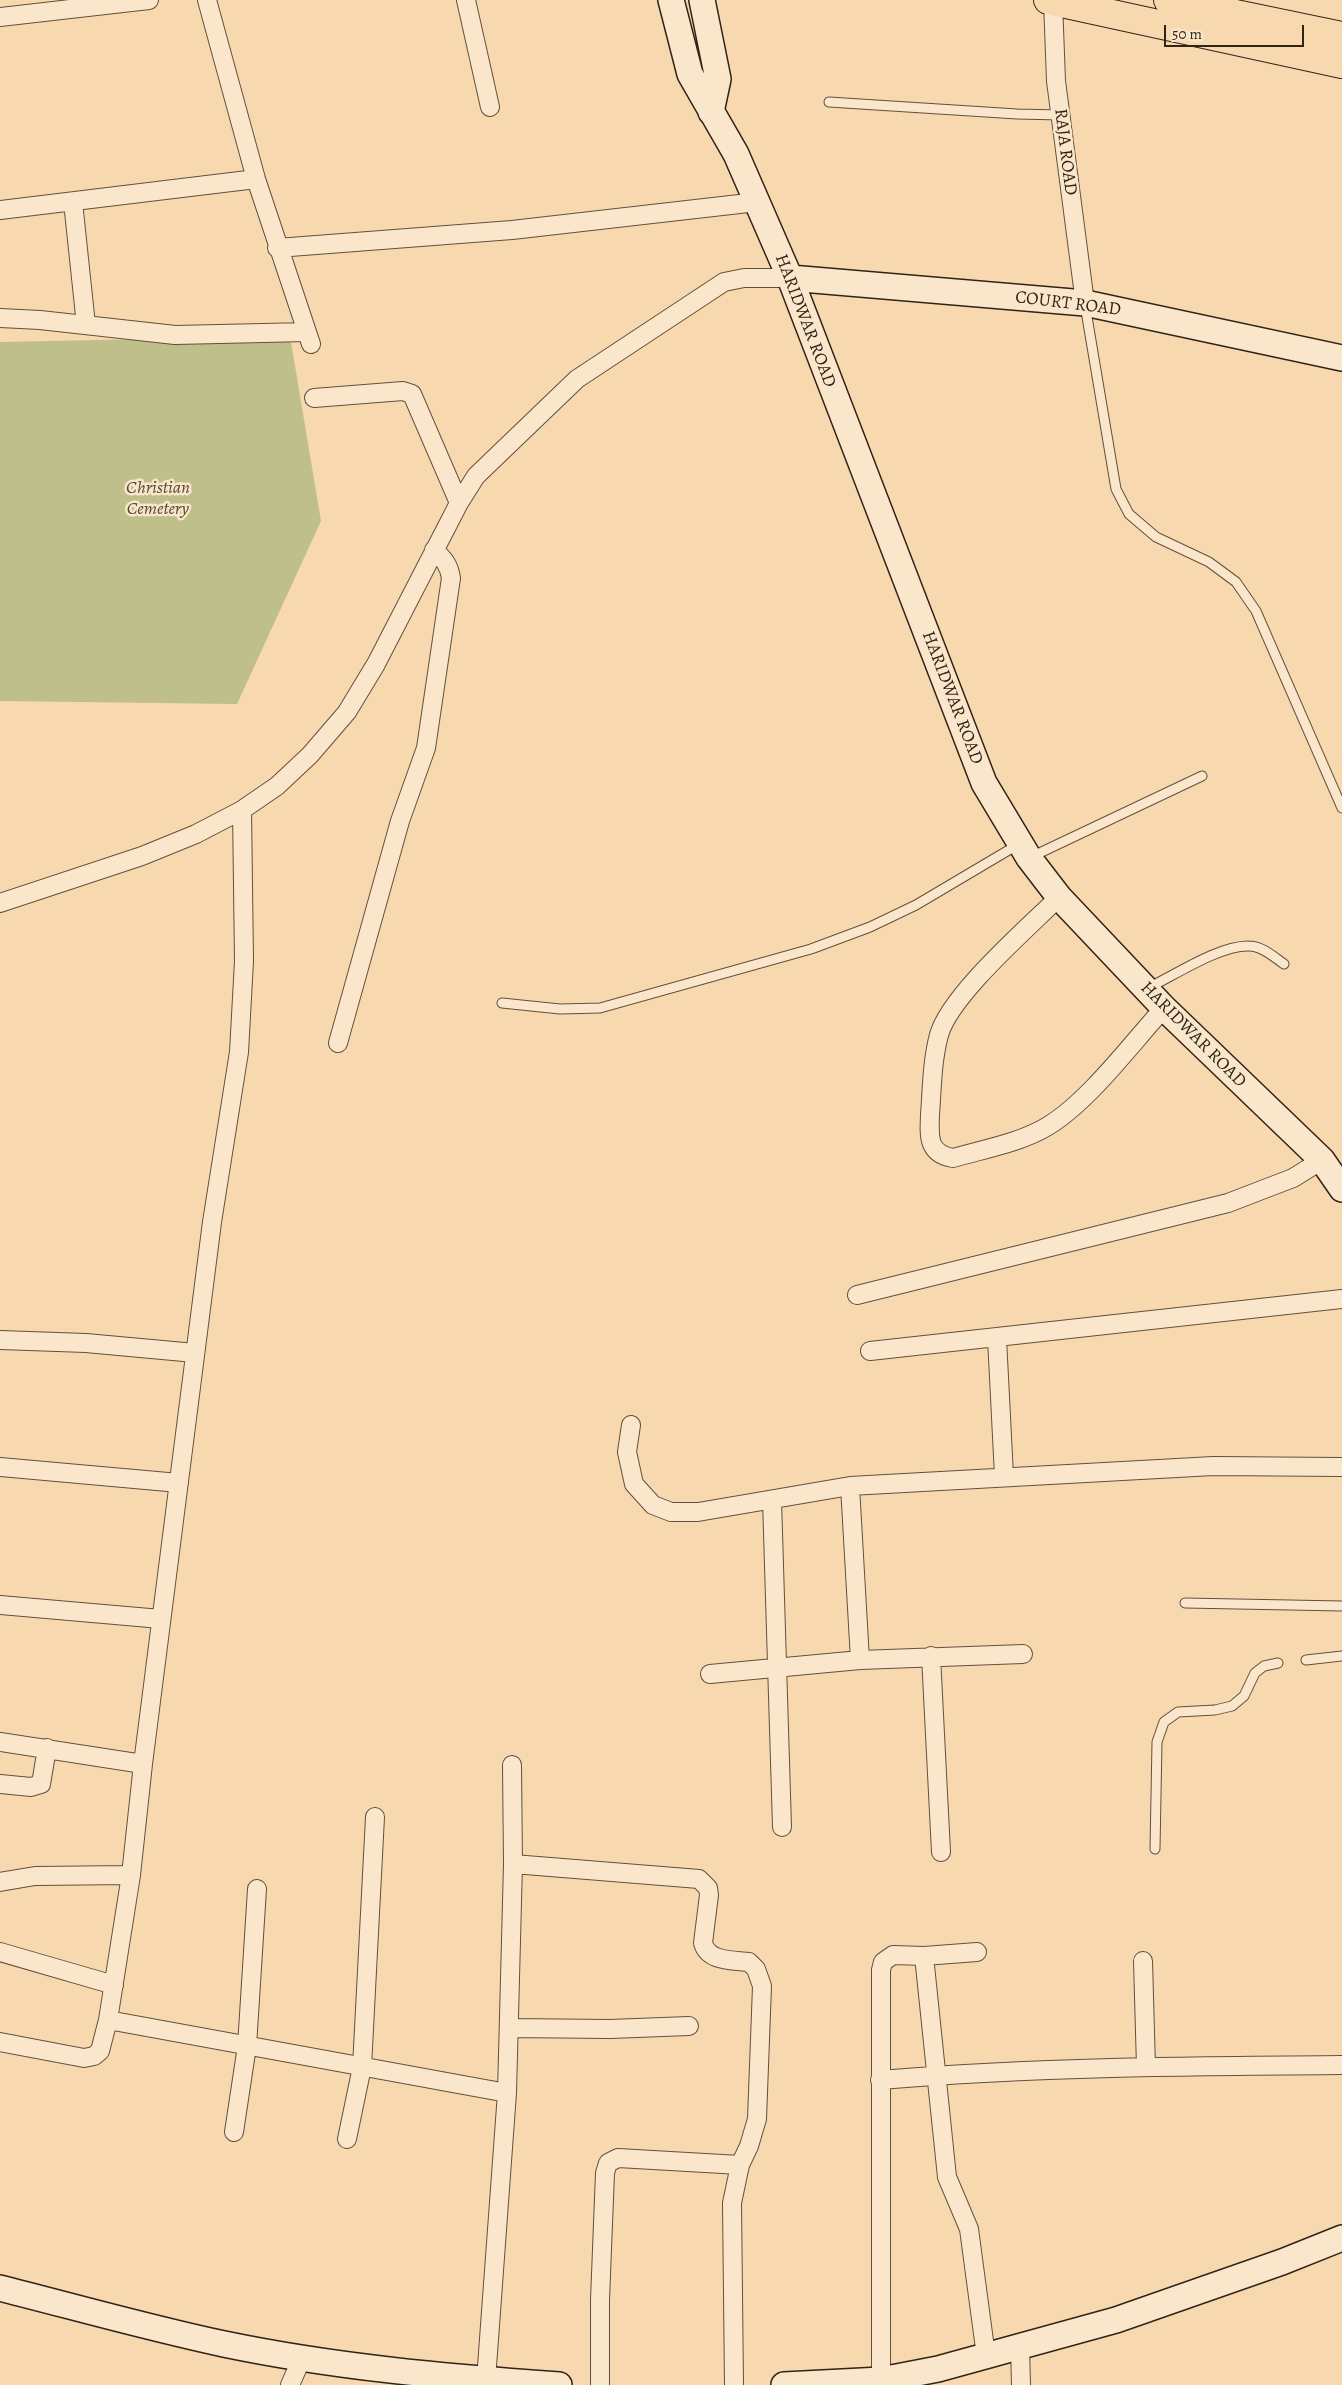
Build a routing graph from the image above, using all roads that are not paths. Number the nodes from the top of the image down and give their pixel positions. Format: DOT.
graph roads {
  1 [pos="149,0"];
  2 [pos="207,0"];
  3 [pos="466,0"];
  4 [pos="670,0"];
  5 [pos="702,0"];
  6 [pos="1051,0"];
  7 [pos="1168,0"];
  8 [pos="0,17"];
  9 [pos="1342,36"];
  10 [pos="1342,64"];
  11 [pos="829,102"];
  12 [pos="490,107"];
  13 [pos="711,112"];
  14 [pos="1061,115"];
  15 [pos="256,179"];
  16 [pos="73,202"];
  17 [pos="757,202"];
  18 [pos="0,210"];
  19 [pos="277,248"];
  20 [pos="790,278"];
  21 [pos="1085,303"];
  22 [pos="0,318"];
  23 [pos="86,325"];
  24 [pos="1342,358"];
  25 [pos="314,398"];
  26 [pos="458,503"];
  27 [pos="434,550"];
  28 [pos="1202,776"];
  29 [pos="1342,808"];
  30 [pos="242,810"];
  31 [pos="1024,851"];
  32 [pos="1059,897"];
  33 [pos="0,903"];
  34 [pos="1284,964"];
  35 [pos="1146,989"];
  36 [pos="502,1003"];
  37 [pos="1164,1008"];
  38 [pos="338,1043"];
  39 [pos="1322,1160"];
  40 [pos="1342,1189"];
  41 [pos="857,1295"];
  42 [pos="1342,1299"];
  43 [pos="997,1338"];
  44 [pos="0,1340"];
  45 [pos="870,1351"];
  46 [pos="195,1353"];
  47 [pos="630,1425"];
  48 [pos="0,1467"];
  49 [pos="1342,1467"];
  50 [pos="1004,1476"];
  51 [pos="179,1483"];
  52 [pos="850,1486"];
  53 [pos="772,1500"];
  54 [pos="1185,1603"];
  55 [pos="0,1605"];
  56 [pos="1342,1606"];
  57 [pos="161,1619"];
  58 [pos="1023,1654"];
  59 [pos="931,1656"];
  60 [pos="1342,1656"];
  61 [pos="860,1660"];
  62 [pos="1306,1660"];
  63 [pos="1278,1663"];
  64 [pos="777,1667"];
  65 [pos="710,1674"];
  66 [pos="0,1742"];
  67 [pos="47,1748"];
  68 [pos="143,1764"];
  69 [pos="512,1765"];
  70 [pos="0,1784"];
  71 [pos="375,1817"];
  72 [pos="782,1826"];
  73 [pos="1155,1849"];
  74 [pos="942,1852"];
  75 [pos="513,1864"];
  76 [pos="131,1875"];
  77 [pos="0,1882"];
  78 [pos="257,1889"];
  79 [pos="0,1952"];
  80 [pos="977,1952"];
  81 [pos="924,1956"];
  82 [pos="1143,1961"];
  83 [pos="114,1985"];
  84 [pos="108,2020"];
  85 [pos="689,2026"];
  86 [pos="510,2028"];
  87 [pos="0,2042"];
  88 [pos="246,2046"];
  89 [pos="1342,2065"];
  90 [pos="362,2067"];
  91 [pos="1146,2067"];
  92 [pos="936,2075"];
  93 [pos="880,2080"];
  94 [pos="507,2093"];
  95 [pos="234,2132"];
  96 [pos="347,2139"];
  97 [pos="740,2165"];
  98 [pos="1342,2238"];
  99 [pos="0,2288"];
  100 [pos="1020,2346"];
  101 [pos="986,2356"];
  102 [pos="302,2358"];
  103 [pos="486,2380"];
  104 [pos="881,2380"];
  105 [pos="290,2385"];
  106 [pos="559,2385"];
  107 [pos="600,2385"];
  108 [pos="734,2385"];
  109 [pos="784,2385"];
  110 [pos="1021,2385"];
  1 -- 8 [label="street"];
  2 -- 15 [label="street"];
  3 -- 12 [label="street"];
  4 -- 13 [label="street, HARIDWAR ROAD"];
  5 -- 13 [label="street"];
  6 -- 10 [label="main road"];
  6 -- 14 [label="street, RAJA ROAD"];
  7 -- 9 [label="main road"];
  11 -- 14 [label="lane"];
  13 -- 17 [label="street, HARIDWAR ROAD"];
  14 -- 21 [label="street, RAJA ROAD"];
  15 -- 16 [label="street"];
  15 -- 19 [label="street"];
  16 -- 18 [label="street"];
  16 -- 23 [label="street"];
  17 -- 19 [label="street"];
  17 -- 20 [label="street, HARIDWAR ROAD"];
  19 -- 23 [label="street"];
  20 -- 21 [label="street, COURT ROAD"];
  20 -- 26 [label="street"];
  20 -- 31 [label="street, HARIDWAR ROAD"];
  21 -- 24 [label="street, COURT ROAD"];
  21 -- 29 [label="lane"];
  22 -- 23 [label="street"];
  25 -- 26 [label="street"];
  26 -- 27 [label="street"];
  27 -- 30 [label="street"];
  27 -- 38 [label="street"];
  28 -- 31 [label="lane"];
  30 -- 33 [label="street"];
  30 -- 46 [label="street"];
  31 -- 32 [label="street, HARIDWAR ROAD"];
  31 -- 36 [label="lane"];
  32 -- 35 [label="street, HARIDWAR ROAD"];
  32 -- 37 [label="street"];
  34 -- 35 [label="lane"];
  35 -- 37 [label="street, HARIDWAR ROAD"];
  37 -- 39 [label="street, HARIDWAR ROAD"];
  39 -- 40 [label="street, HARIDWAR ROAD"];
  39 -- 41 [label="street"];
  42 -- 43 [label="street"];
  43 -- 45 [label="street"];
  43 -- 50 [label="street"];
  44 -- 46 [label="street"];
  46 -- 51 [label="street"];
  47 -- 53 [label="street"];
  48 -- 51 [label="street"];
  49 -- 50 [label="street"];
  50 -- 52 [label="street"];
  51 -- 57 [label="street"];
  52 -- 53 [label="street"];
  52 -- 61 [label="street"];
  53 -- 64 [label="street"];
  54 -- 56 [label="lane"];
  55 -- 57 [label="street"];
  57 -- 68 [label="street"];
  58 -- 59 [label="street"];
  59 -- 61 [label="street"];
  59 -- 74 [label="street"];
  60 -- 62 [label="lane"];
  61 -- 64 [label="street"];
  63 -- 73 [label="lane"];
  64 -- 65 [label="street"];
  64 -- 72 [label="street"];
  66 -- 67 [label="street"];
  67 -- 68 [label="street"];
  67 -- 70 [label="street"];
  68 -- 76 [label="street"];
  69 -- 75 [label="street"];
  71 -- 90 [label="street"];
  75 -- 86 [label="street"];
  75 -- 97 [label="street"];
  76 -- 77 [label="street"];
  76 -- 83 [label="street"];
  78 -- 88 [label="street"];
  79 -- 83 [label="street"];
  80 -- 81 [label="street"];
  81 -- 92 [label="street"];
  81 -- 93 [label="street"];
  82 -- 91 [label="street"];
  83 -- 84 [label="street"];
  84 -- 87 [label="street"];
  84 -- 88 [label="street"];
  85 -- 86 [label="street"];
  86 -- 94 [label="street"];
  88 -- 90 [label="street"];
  88 -- 95 [label="street"];
  89 -- 91 [label="street"];
  90 -- 94 [label="street"];
  90 -- 96 [label="street"];
  91 -- 92 [label="street"];
  92 -- 93 [label="street"];
  92 -- 101 [label="street"];
  93 -- 104 [label="street"];
  94 -- 103 [label="street"];
  97 -- 107 [label="street"];
  97 -- 108 [label="street"];
  98 -- 100 [label="street"];
  99 -- 102 [label="street"];
  100 -- 101 [label="street"];
  100 -- 110 [label="street"];
  101 -- 104 [label="street"];
  102 -- 103 [label="street"];
  102 -- 105 [label="street"];
  103 -- 106 [label="street"];
  104 -- 109 [label="street"];
}
